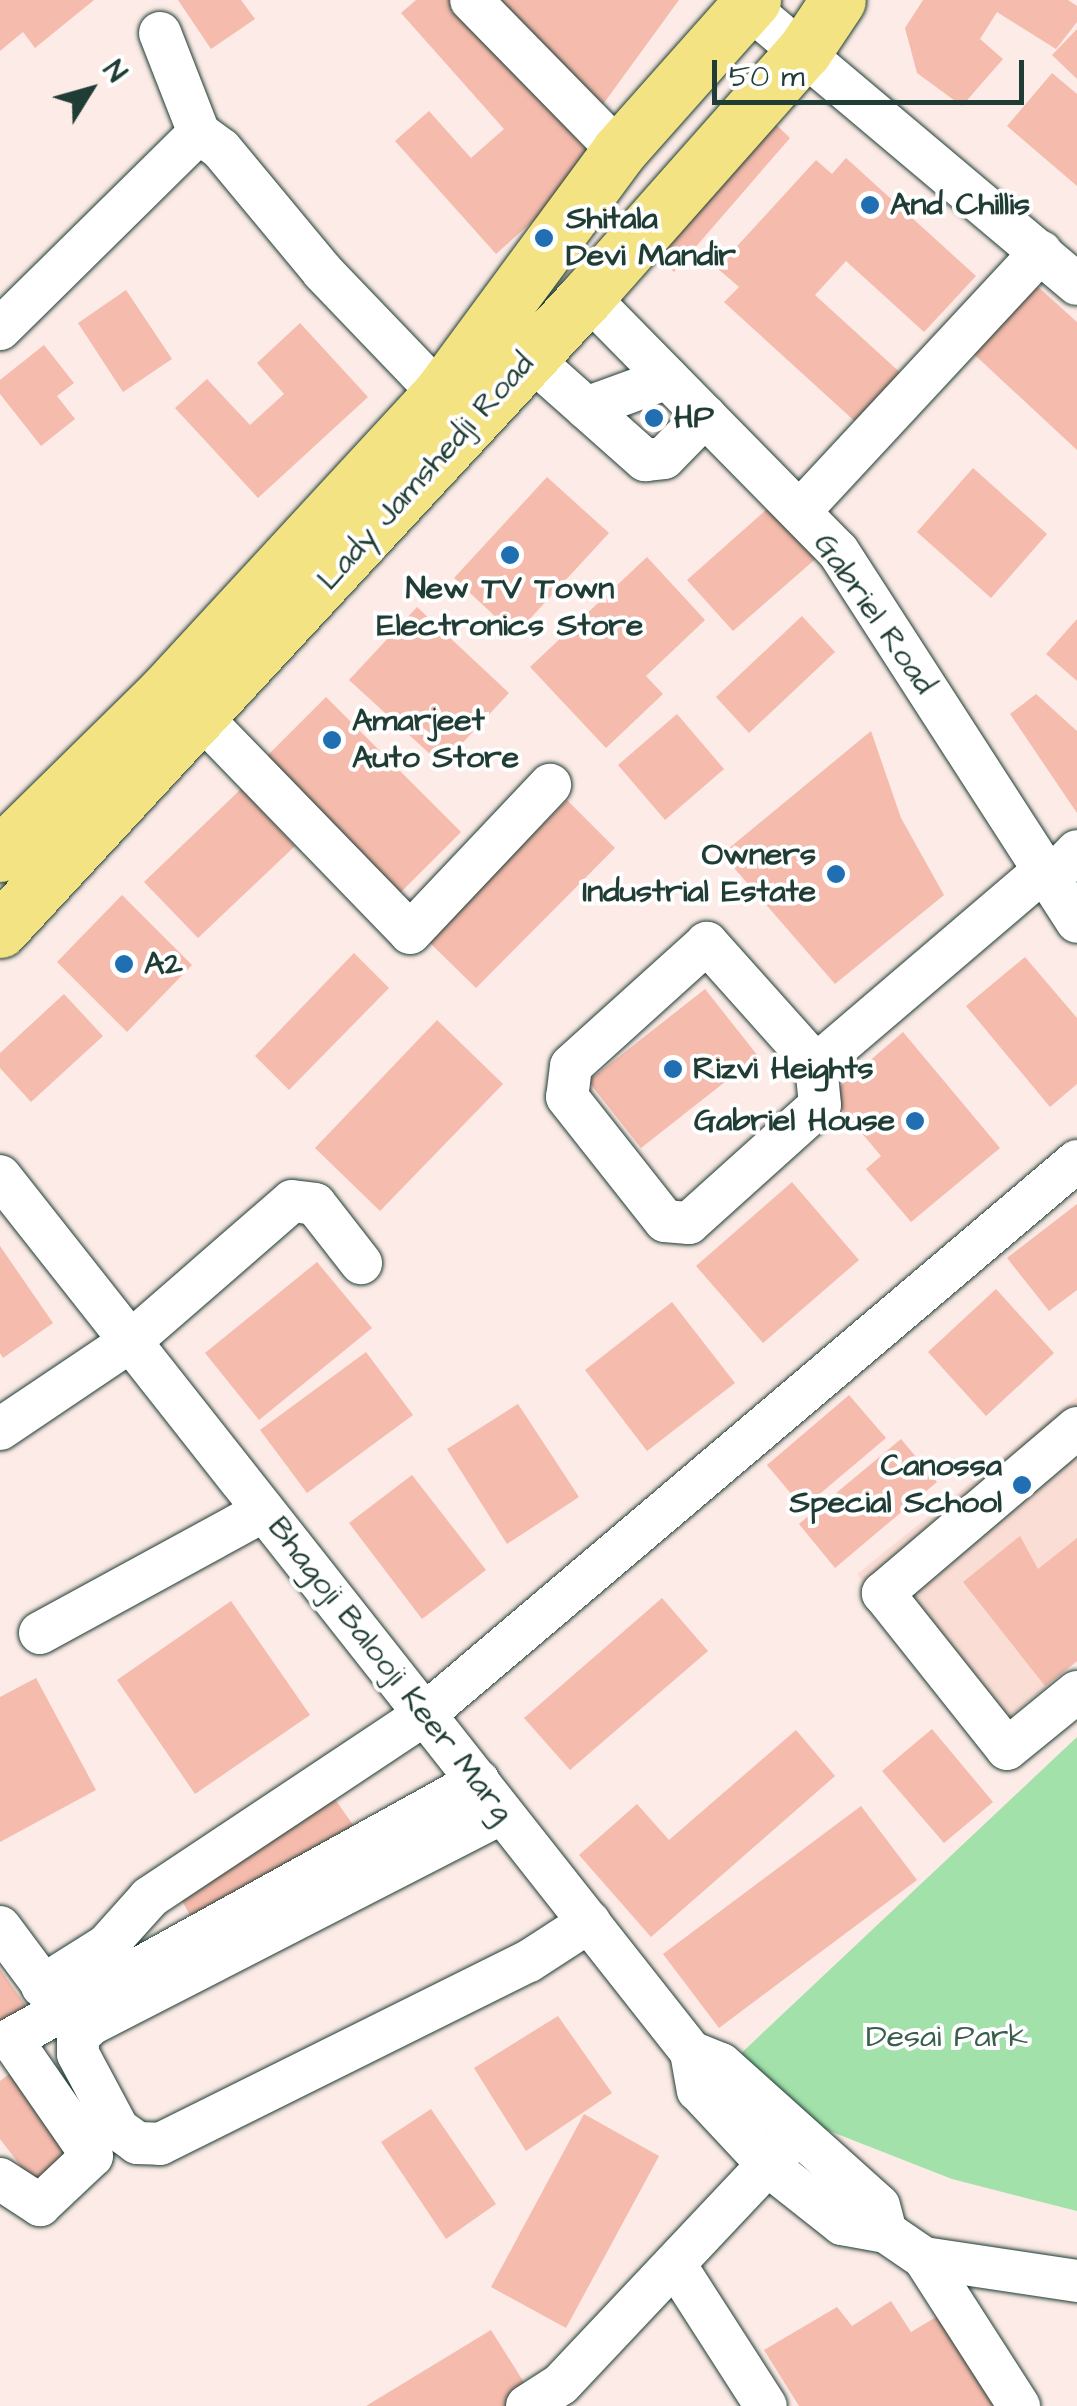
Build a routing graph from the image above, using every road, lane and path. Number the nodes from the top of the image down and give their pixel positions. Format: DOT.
graph roads {
  1 [pos="471,0"];
  2 [pos="838,0"];
  3 [pos="751,3"];
  4 [pos="160,33"];
  5 [pos="804,51"];
  6 [pos="199,133"];
  7 [pos="619,151"];
  8 [pos="1041,252"];
  9 [pos="1077,283"];
  10 [pos="587,296"];
  11 [pos="0,330"];
  12 [pos="530,358"];
  13 [pos="668,378"];
  14 [pos="440,394"];
  15 [pos="586,408"];
  16 [pos="705,416"];
  17 [pos="800,511"];
  18 [pos="202,718"];
  19 [pos="550,785"];
  20 [pos="0,854"];
  21 [pos="1056,867"];
  22 [pos="1077,922"];
  23 [pos="0,930"];
  24 [pos="816,1065"];
  25 [pos="1077,1161"];
  26 [pos="0,1176"];
  27 [pos="361,1263"];
  28 [pos="131,1341"];
  29 [pos="1077,1428"];
  30 [pos="0,1430"];
  31 [pos="264,1511"];
  32 [pos="40,1632"];
  33 [pos="1077,1692"];
  34 [pos="425,1714"];
  35 [pos="490,1797"];
  36 [pos="589,1922"];
  37 [pos="0,1928"];
  38 [pos="117,1959"];
  39 [pos="52,1998"];
  40 [pos="782,2152"];
  41 [pos="0,2179"];
  42 [pos="924,2258"];
  43 [pos="676,2266"];
  44 [pos="1077,2282"];
  45 [pos="527,2406"];
  46 [pos="766,2406"];
  47 [pos="1019,2406"];
  1 -- 7 [label="street"];
  2 -- 5 [label="main road, Lady Jamshedji Road"];
  3 -- 5 [label="street"];
  3 -- 7 [label="main road, Lady Jamshedji Road"];
  4 -- 6 [label="street"];
  5 -- 8 [label="street"];
  5 -- 10 [label="main road, Lady Jamshedji Road"];
  6 -- 11 [label="street"];
  6 -- 14 [label="street"];
  7 -- 14 [label="main road, Lady Jamshedji Road"];
  8 -- 9 [label="street"];
  8 -- 17 [label="street"];
  10 -- 12 [label="main road, Lady Jamshedji Road"];
  10 -- 13 [label="street, Gabriel Road"];
  12 -- 15 [label="street"];
  12 -- 18 [label="main road, Lady Jamshedji Road"];
  13 -- 15 [label="street"];
  13 -- 16 [label="street, Gabriel Road"];
  14 -- 20 [label="main road, Lady Jamshedji Road"];
  15 -- 16 [label="street"];
  16 -- 17 [label="street, Gabriel Road"];
  17 -- 21 [label="street, Gabriel Road"];
  18 -- 19 [label="street"];
  18 -- 23 [label="main road, Lady Jamshedji Road"];
  21 -- 22 [label="street, Gabriel Road"];
  21 -- 24 [label="street"];
  24 -- 24 [label="street"];
  25 -- 34 [label="street"];
  26 -- 28 [label="street, Bhagoji Balooji Keer Marg"];
  27 -- 28 [label="street"];
  28 -- 30 [label="street"];
  28 -- 31 [label="street, Bhagoji Balooji Keer Marg"];
  29 -- 33 [label="street"];
  31 -- 32 [label="street"];
  31 -- 34 [label="street, Bhagoji Balooji Keer Marg"];
  34 -- 35 [label="street, Bhagoji Balooji Keer Marg"];
  34 -- 38 [label="street"];
  35 -- 36 [label="street, Bhagoji Balooji Keer Marg"];
  35 -- 36 [label="street"];
  35 -- 38 [label="street"];
  36 -- 40 [label="street, Bhagoji Balooji Keer Marg"];
  37 -- 39 [label="street"];
  38 -- 39 [label="street"];
  39 -- 41 [label="street"];
  40 -- 42 [label="street"];
  40 -- 43 [label="street"];
  42 -- 44 [label="street"];
  42 -- 47 [label="street"];
  43 -- 45 [label="street"];
  43 -- 46 [label="street"];
}
